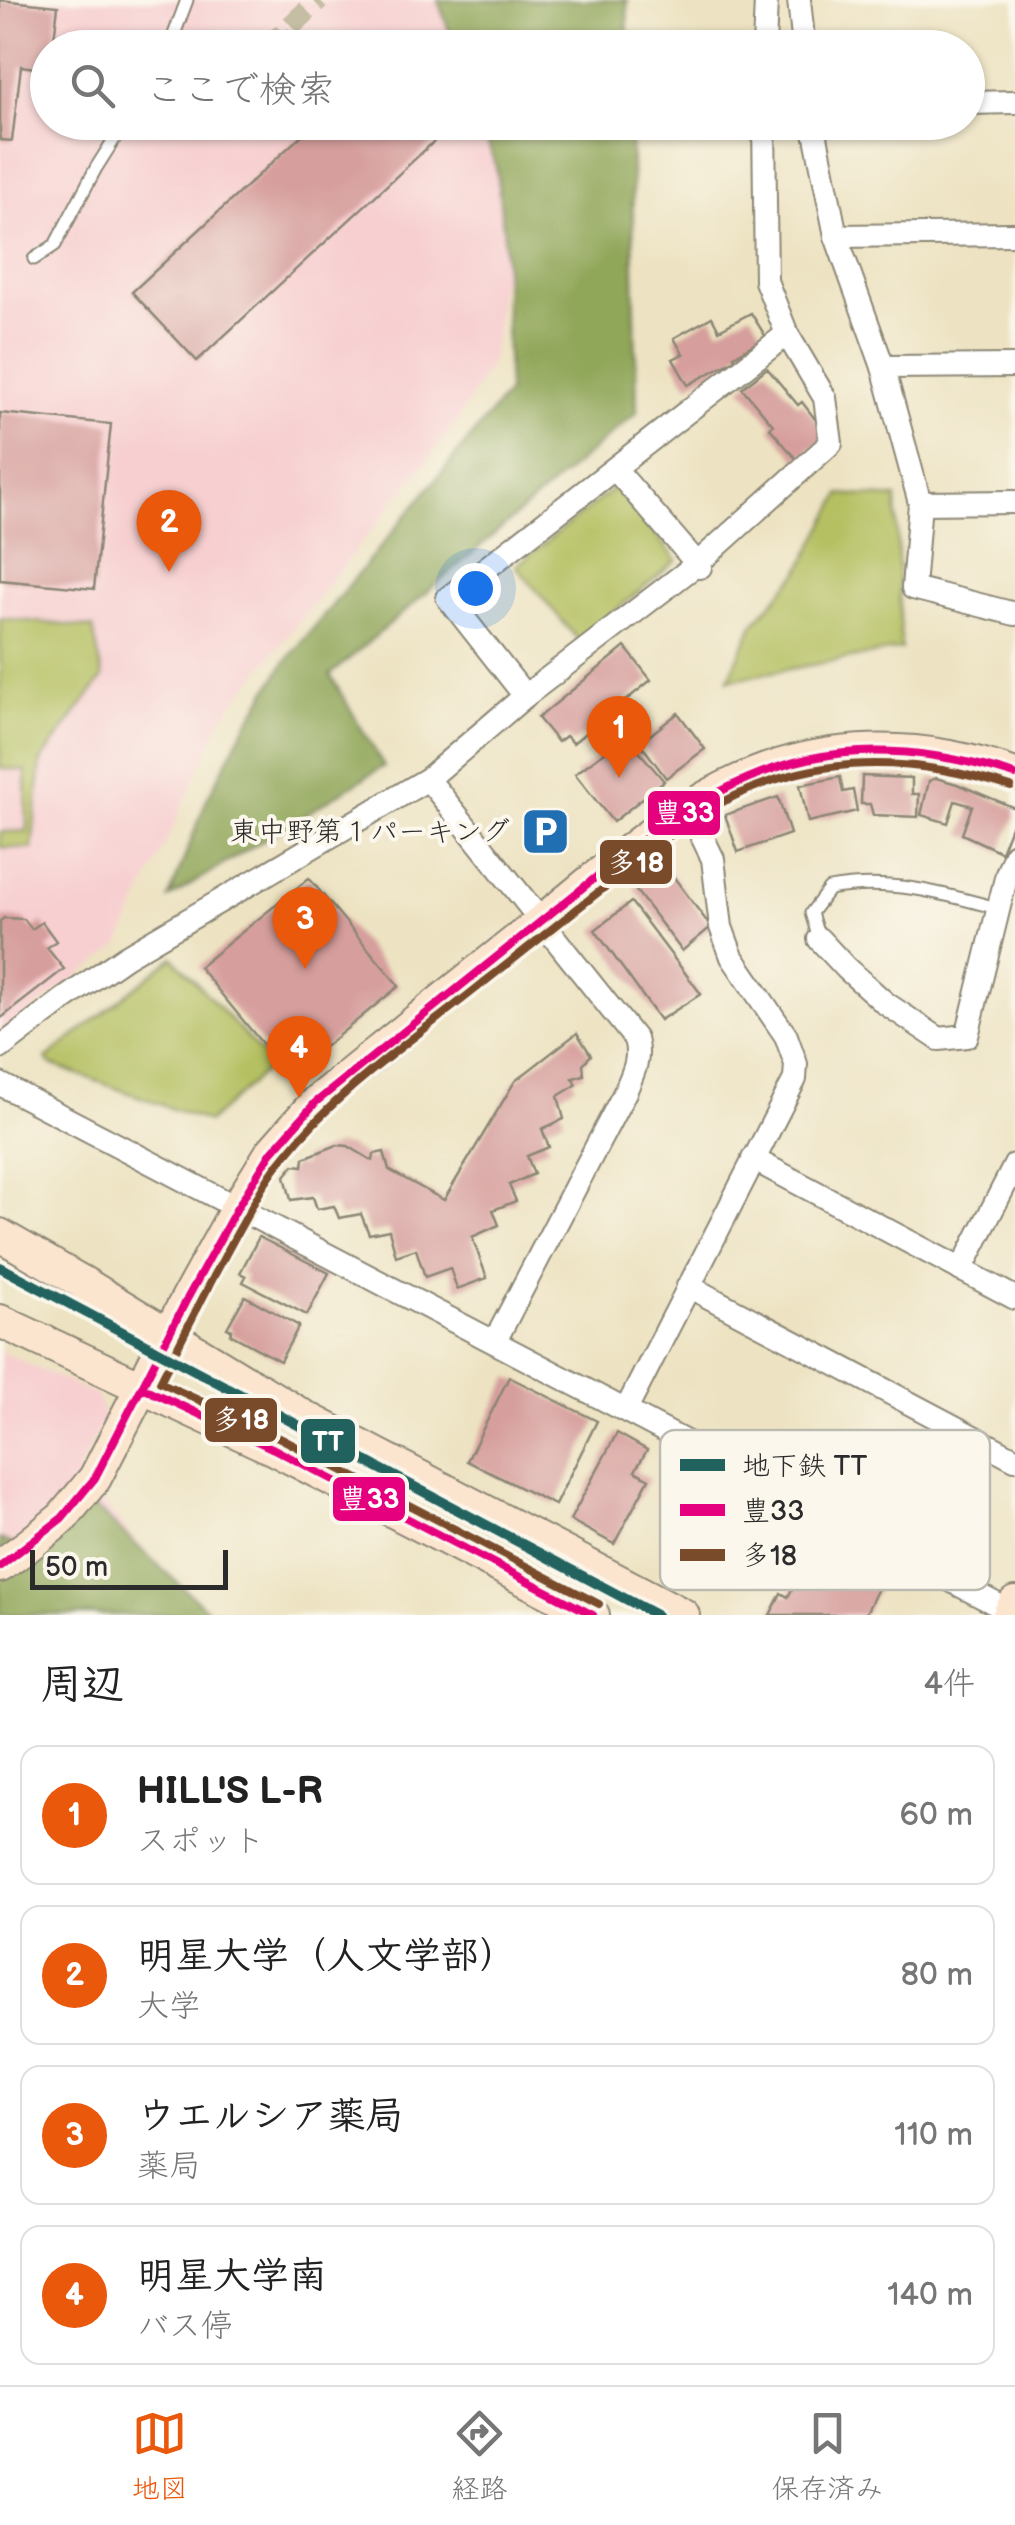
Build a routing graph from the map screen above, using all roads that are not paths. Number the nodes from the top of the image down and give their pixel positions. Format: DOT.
graph roads {
  1 [pos="187,0"];
  2 [pos="766,0"];
  3 [pos="799,0"];
  4 [pos="176,30"];
  5 [pos="765,30"];
  6 [pos="802,30"];
  7 [pos="1015,102"];
  8 [pos="985,103"];
  9 [pos="114,140"];
  10 [pos="764,140"];
  11 [pos="817,140"];
  12 [pos="1015,234"];
  13 [pos="836,236"];
  14 [pos="34,259"];
  15 [pos="787,334"];
  16 [pos="1015,366"];
  17 [pos="884,367"];
  18 [pos="614,469"];
  19 [pos="1015,502"];
  20 [pos="920,503"];
  21 [pos="698,566"];
  22 [pos="1015,614"];
  23 [pos="525,696"];
  24 [pos="1015,775"];
  25 [pos="428,779"];
  26 [pos="684,811"];
  27 [pos="1012,869"];
  28 [pos="1000,909"];
  29 [pos="542,920"];
  30 [pos="819,939"];
  31 [pos="0,1048"];
  32 [pos="0,1084"];
  33 [pos="752,1159"];
  34 [pos="1015,1165"];
  35 [pos="237,1208"];
  36 [pos="0,1236"];
  37 [pos="962,1270"];
  38 [pos="688,1286"];
  39 [pos="1015,1298"];
  40 [pos="0,1321"];
  41 [pos="169,1335"];
  42 [pos="495,1341"];
  43 [pos="142,1388"];
  44 [pos="626,1410"];
  45 [pos="664,1430"];
  46 [pos="960,1430"];
  47 [pos="990,1446"];
  48 [pos="1015,1459"];
  49 [pos="0,1566"];
  50 [pos="972,1590"];
  51 [pos="1012,1611"];
  52 [pos="593,1615"];
  53 [pos="683,1615"];
  1 -- 4 [label="lane"];
  2 -- 5 [label="street"];
  3 -- 6 [label="street"];
  7 -- 8 [label="street"];
  9 -- 14 [label="lane"];
  10 -- 15 [label="street"];
  11 -- 13 [label="street"];
  12 -- 13 [label="street"];
  13 -- 17 [label="street"];
  15 -- 18 [label="street"];
  15 -- 21 [label="street"];
  16 -- 17 [label="street"];
  17 -- 20 [label="street"];
  18 -- 21 [label="street"];
  18 -- 23 [label="street"];
  19 -- 20 [label="street"];
  20 -- 22 [label="street"];
  21 -- 23 [label="street"];
  23 -- 25 [label="street"];
  24 -- 26 [label="main road"];
  25 -- 29 [label="street"];
  25 -- 31 [label="street"];
  26 -- 29 [label="main road"];
  26 -- 33 [label="street"];
  27 -- 28 [label="street"];
  28 -- 30 [label="lane"];
  28 -- 30 [label="street"];
  29 -- 35 [label="main road"];
  29 -- 42 [label="street"];
  32 -- 35 [label="street"];
  33 -- 37 [label="street"];
  33 -- 38 [label="street"];
  34 -- 37 [label="street"];
  35 -- 41 [label="main road"];
  35 -- 42 [label="street"];
  36 -- 41 [label="main road"];
  37 -- 39 [label="street"];
  38 -- 44 [label="street"];
  38 -- 46 [label="street"];
  40 -- 43 [label="main road"];
  41 -- 43 [label="main road"];
  41 -- 53 [label="main road"];
  42 -- 44 [label="street"];
  43 -- 49 [label="main road"];
  43 -- 52 [label="main road"];
  44 -- 45 [label="street"];
  47 -- 48 [label="street"];
  50 -- 51 [label="street"];
}
